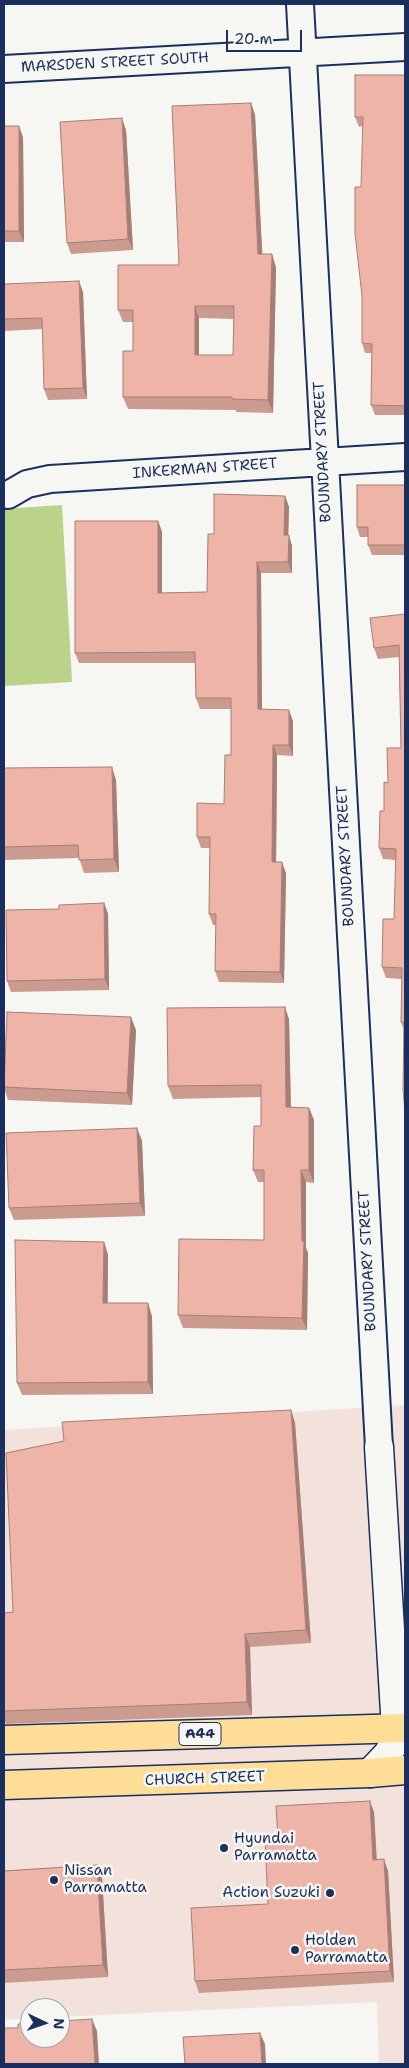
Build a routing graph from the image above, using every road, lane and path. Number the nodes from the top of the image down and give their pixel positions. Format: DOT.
graph roads {
  1 [pos="300,4"];
  2 [pos="405,47"];
  3 [pos="303,53"];
  4 [pos="4,69"];
  5 [pos="405,457"];
  6 [pos="324,462"];
  7 [pos="8,495"];
  8 [pos="379,1447"];
  9 [pos="400,1699"];
  10 [pos="401,1729"];
  11 [pos="4,1740"];
  12 [pos="405,1770"];
  13 [pos="370,1773"];
  14 [pos="4,1785"];
  1 -- 3 [label="street, BOUNDARY STREET"];
  2 -- 3 [label="street, MARSDEN STREET SOUTH"];
  3 -- 4 [label="street, MARSDEN STREET SOUTH"];
  3 -- 6 [label="street, BOUNDARY STREET"];
  5 -- 6 [label="street, INKERMAN STREET"];
  6 -- 7 [label="street, INKERMAN STREET"];
  6 -- 8 [label="street, BOUNDARY STREET"];
  8 -- 9 [label="street, BOUNDARY STREET"];
  9 -- 10 [label="street, BOUNDARY STREET"];
  10 -- 11 [label="highway, A44"];
  10 -- 13 [label="street"];
  12 -- 13 [label="highway, CHURCH STREET"];
  13 -- 14 [label="highway, CHURCH STREET"];
}
